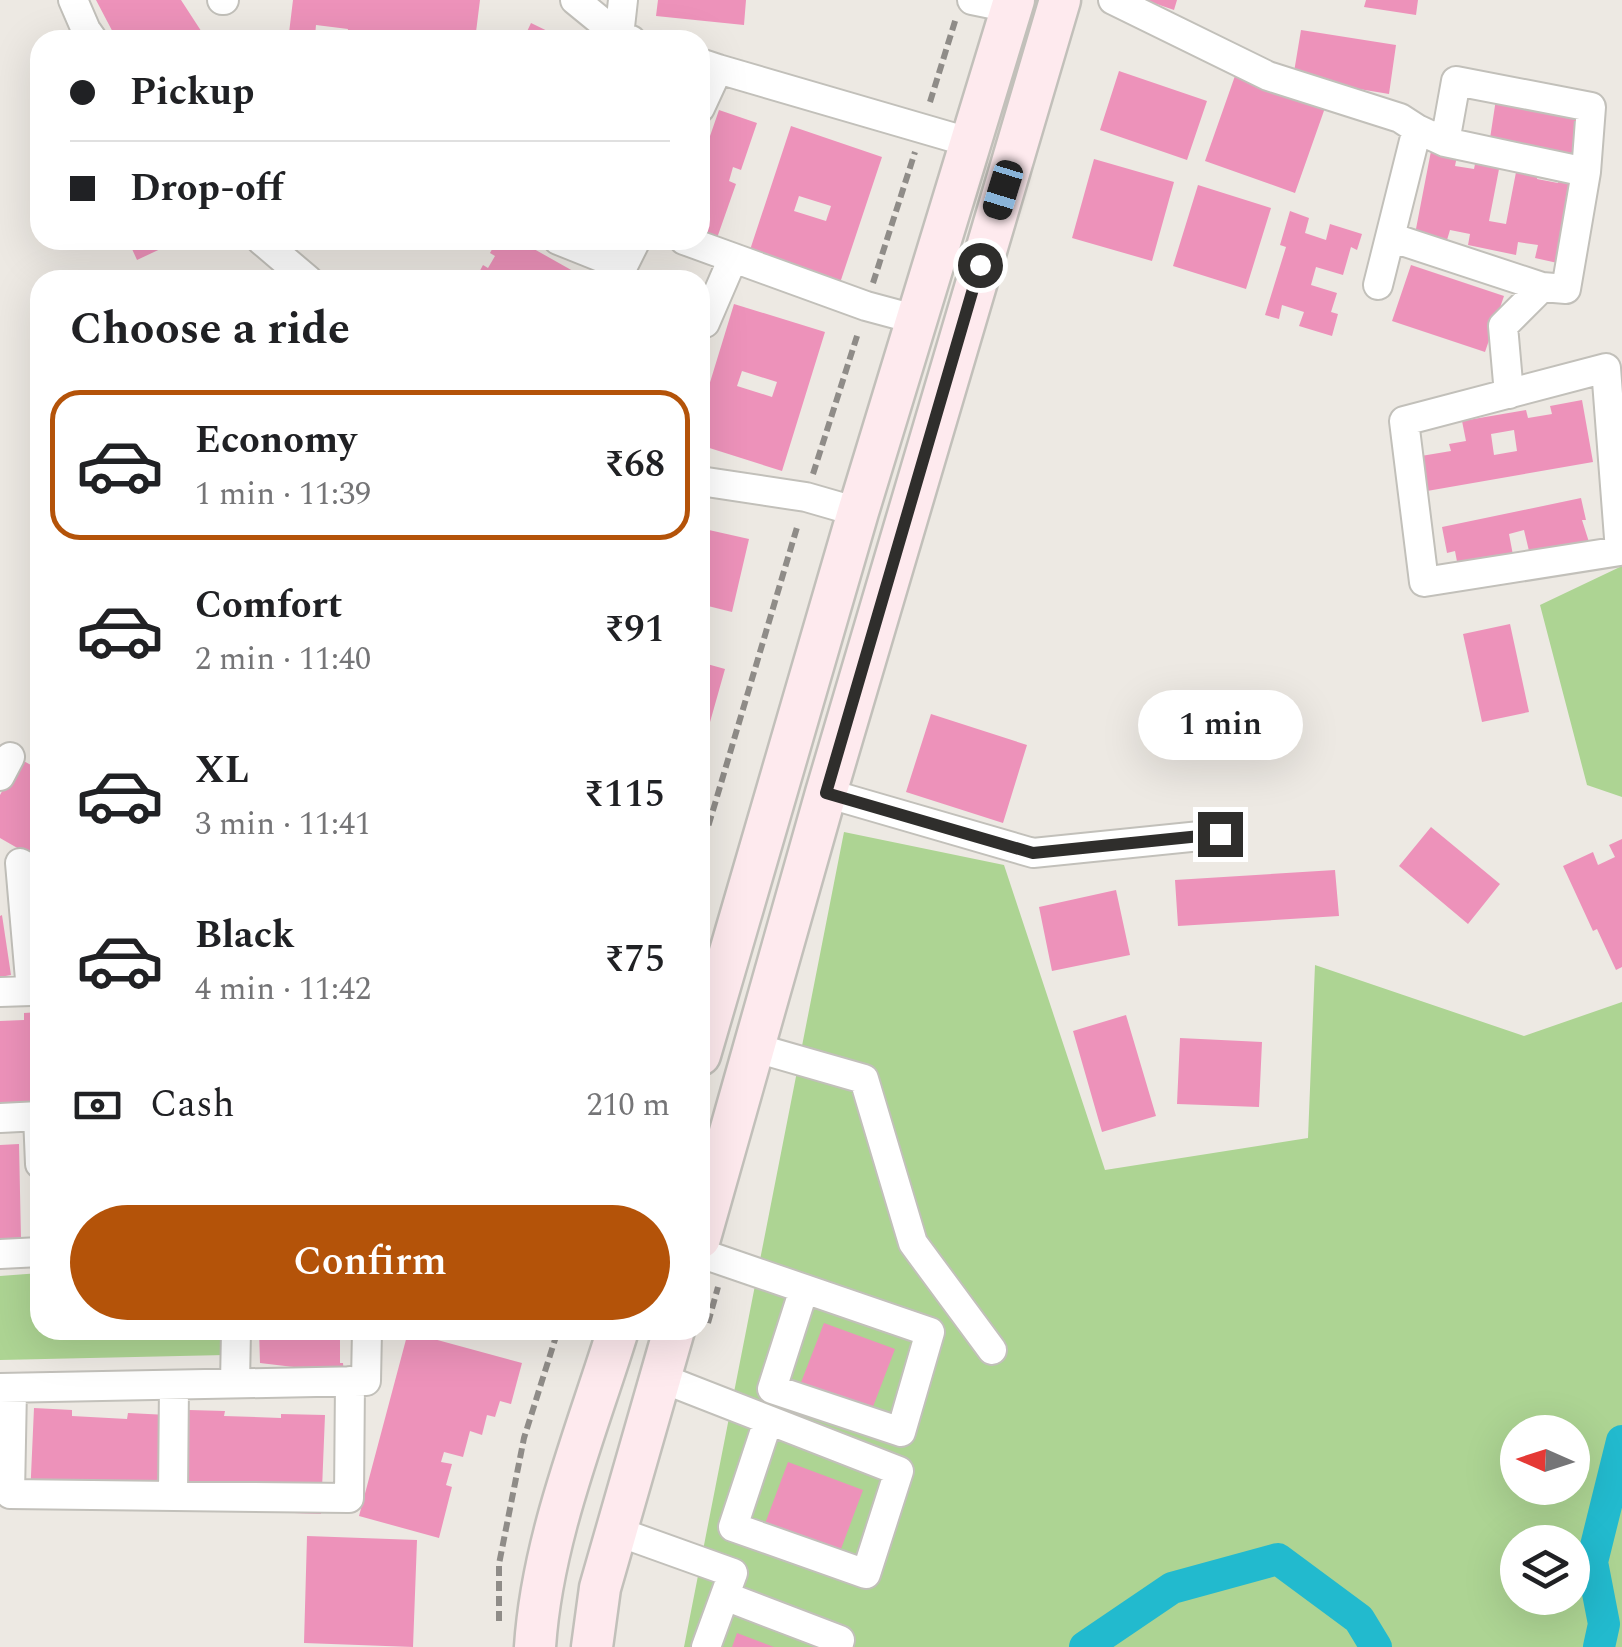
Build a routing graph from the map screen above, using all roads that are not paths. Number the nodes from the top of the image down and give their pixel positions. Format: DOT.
graph roads {
  1 [pos="74,0"];
  2 [pos="575,0"];
  3 [pos="622,0"];
  4 [pos="1060,0"];
  5 [pos="1112,0"];
  6 [pos="1013,4"];
  7 [pos="965,7"];
  8 [pos="86,30"];
  9 [pos="615,30"];
  10 [pos="625,30"];
  11 [pos="710,66"];
  12 [pos="1417,129"];
  13 [pos="1445,142"];
  14 [pos="972,144"];
  15 [pos="1586,172"];
  16 [pos="1390,237"];
  17 [pos="272,250"];
  18 [pos="583,250"];
  19 [pos="631,250"];
  20 [pos="710,250"];
  21 [pos="733,258"];
  22 [pos="296,270"];
  23 [pos="1378,285"];
  24 [pos="1542,287"];
  25 [pos="710,311"];
  26 [pos="918,320"];
  27 [pos="1510,394"];
  28 [pos="710,483"];
  29 [pos="858,512"];
  30 [pos="826,793"];
  31 [pos="1220,834"];
  32 [pos="20,863"];
  33 [pos="30,948"];
  34 [pos="30,991"];
  35 [pos="0,992"];
  36 [pos="710,1022"];
  37 [pos="756,1048"];
  38 [pos="30,1116"];
  39 [pos="0,1118"];
  40 [pos="710,1192"];
  41 [pos="30,1252"];
  42 [pos="0,1254"];
  43 [pos="710,1257"];
  44 [pos="804,1290"];
  45 [pos="236,1340"];
  46 [pos="367,1340"];
  47 [pos="615,1340"];
  48 [pos="671,1340"];
  49 [pos="992,1350"];
  50 [pos="661,1378"];
  51 [pos="350,1380"];
  52 [pos="236,1383"];
  53 [pos="174,1385"];
  54 [pos="6,1388"];
  55 [pos="768,1421"];
  56 [pos="173,1495"];
  57 [pos="616,1531"];
  58 [pos="725,1596"];
  59 [pos="517,1639"];
  60 [pos="592,1647"];
  61 [pos="706,1647"];
  62 [pos="838,1647"];
  1 -- 8 [label="street"];
  2 -- 9 [label="street"];
  3 -- 10 [label="street"];
  4 -- 30 [label="main road"];
  5 -- 12 [label="street"];
  6 -- 7 [label="street"];
  6 -- 14 [label="main road"];
  11 -- 14 [label="street"];
  12 -- 13 [label="street"];
  12 -- 16 [label="street"];
  13 -- 15 [label="street"];
  13 -- 15 [label="street"];
  14 -- 26 [label="main road"];
  15 -- 24 [label="street"];
  16 -- 23 [label="street"];
  16 -- 24 [label="street"];
  17 -- 22 [label="street"];
  18 -- 19 [label="street"];
  20 -- 21 [label="street"];
  21 -- 25 [label="street"];
  21 -- 26 [label="street"];
  24 -- 27 [label="street"];
  26 -- 29 [label="main road"];
  27 -- 27 [label="street"];
  28 -- 29 [label="street"];
  29 -- 36 [label="main road"];
  30 -- 31 [label="street"];
  30 -- 37 [label="main road"];
  32 -- 33 [label="street"];
  34 -- 35 [label="street"];
  37 -- 40 [label="main road"];
  37 -- 49 [label="street"];
  38 -- 39 [label="street"];
  41 -- 42 [label="street"];
  43 -- 44 [label="street"];
  44 -- 44 [label="street"];
  45 -- 52 [label="street"];
  46 -- 51 [label="street"];
  47 -- 59 [label="main road"];
  48 -- 50 [label="main road"];
  50 -- 55 [label="street"];
  50 -- 57 [label="main road"];
  51 -- 52 [label="street"];
  51 -- 56 [label="street"];
  52 -- 53 [label="street"];
  53 -- 54 [label="street"];
  53 -- 56 [label="street"];
  54 -- 56 [label="street"];
  55 -- 55 [label="street"];
  57 -- 58 [label="street"];
  57 -- 60 [label="main road"];
  58 -- 61 [label="street"];
  58 -- 62 [label="street"];
}
